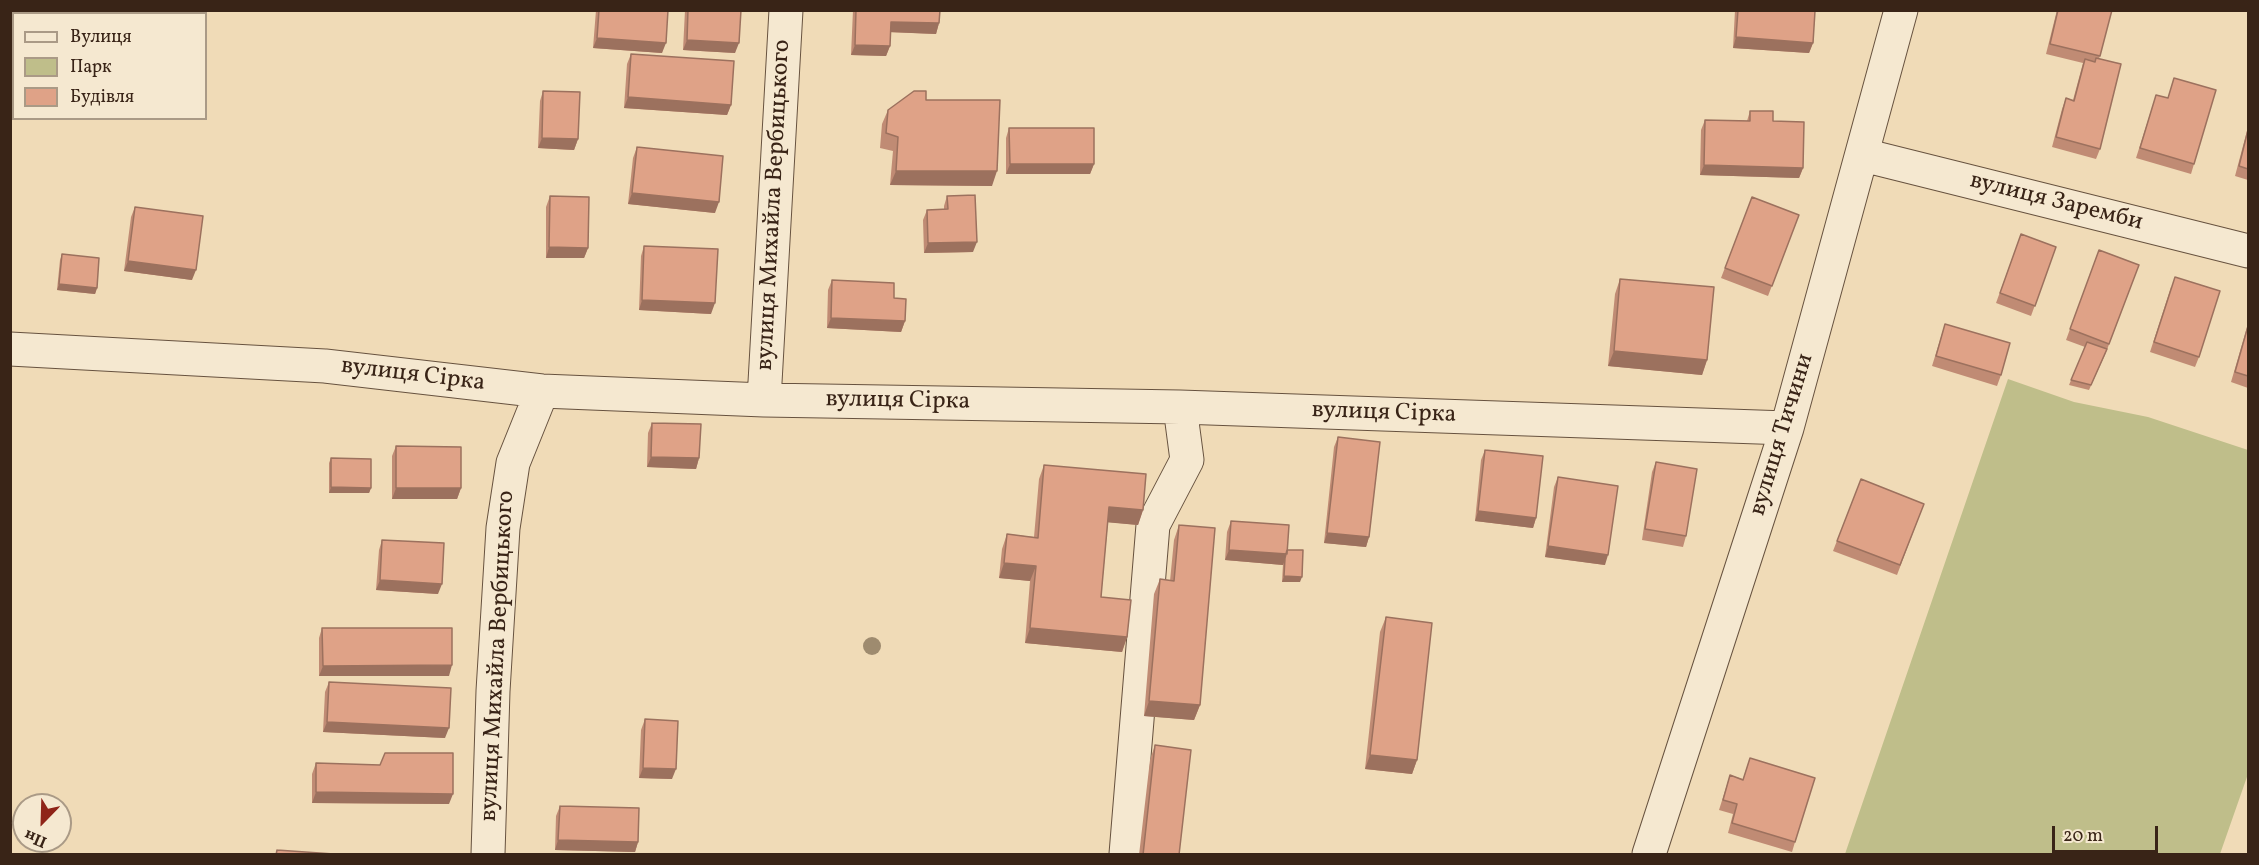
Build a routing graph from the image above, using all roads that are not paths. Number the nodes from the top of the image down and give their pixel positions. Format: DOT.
graph roads {
  1 [pos="786,10"];
  2 [pos="1901,10"];
  3 [pos="1863,155"];
  4 [pos="2248,251"];
  5 [pos="10,349"];
  6 [pos="542,391"];
  7 [pos="764,400"];
  8 [pos="1180,407"];
  9 [pos="1787,428"];
  10 [pos="488,855"];
  11 [pos="1126,855"];
  12 [pos="1649,855"];
  1 -- 7 [label="street, вулиця Михайла Вербицького"];
  2 -- 3 [label="street, вулиця Тичини"];
  3 -- 4 [label="street, вулиця Заремби"];
  3 -- 9 [label="street, вулиця Тичини"];
  5 -- 6 [label="street, вулиця Сірка"];
  6 -- 7 [label="street, вулиця Сірка"];
  6 -- 10 [label="street, вулиця Михайла Вербицького"];
  7 -- 8 [label="street, вулиця Сірка"];
  8 -- 9 [label="street, вулиця Сірка"];
  8 -- 11 [label="street"];
  9 -- 12 [label="street, вулиця Тичини"];
}
